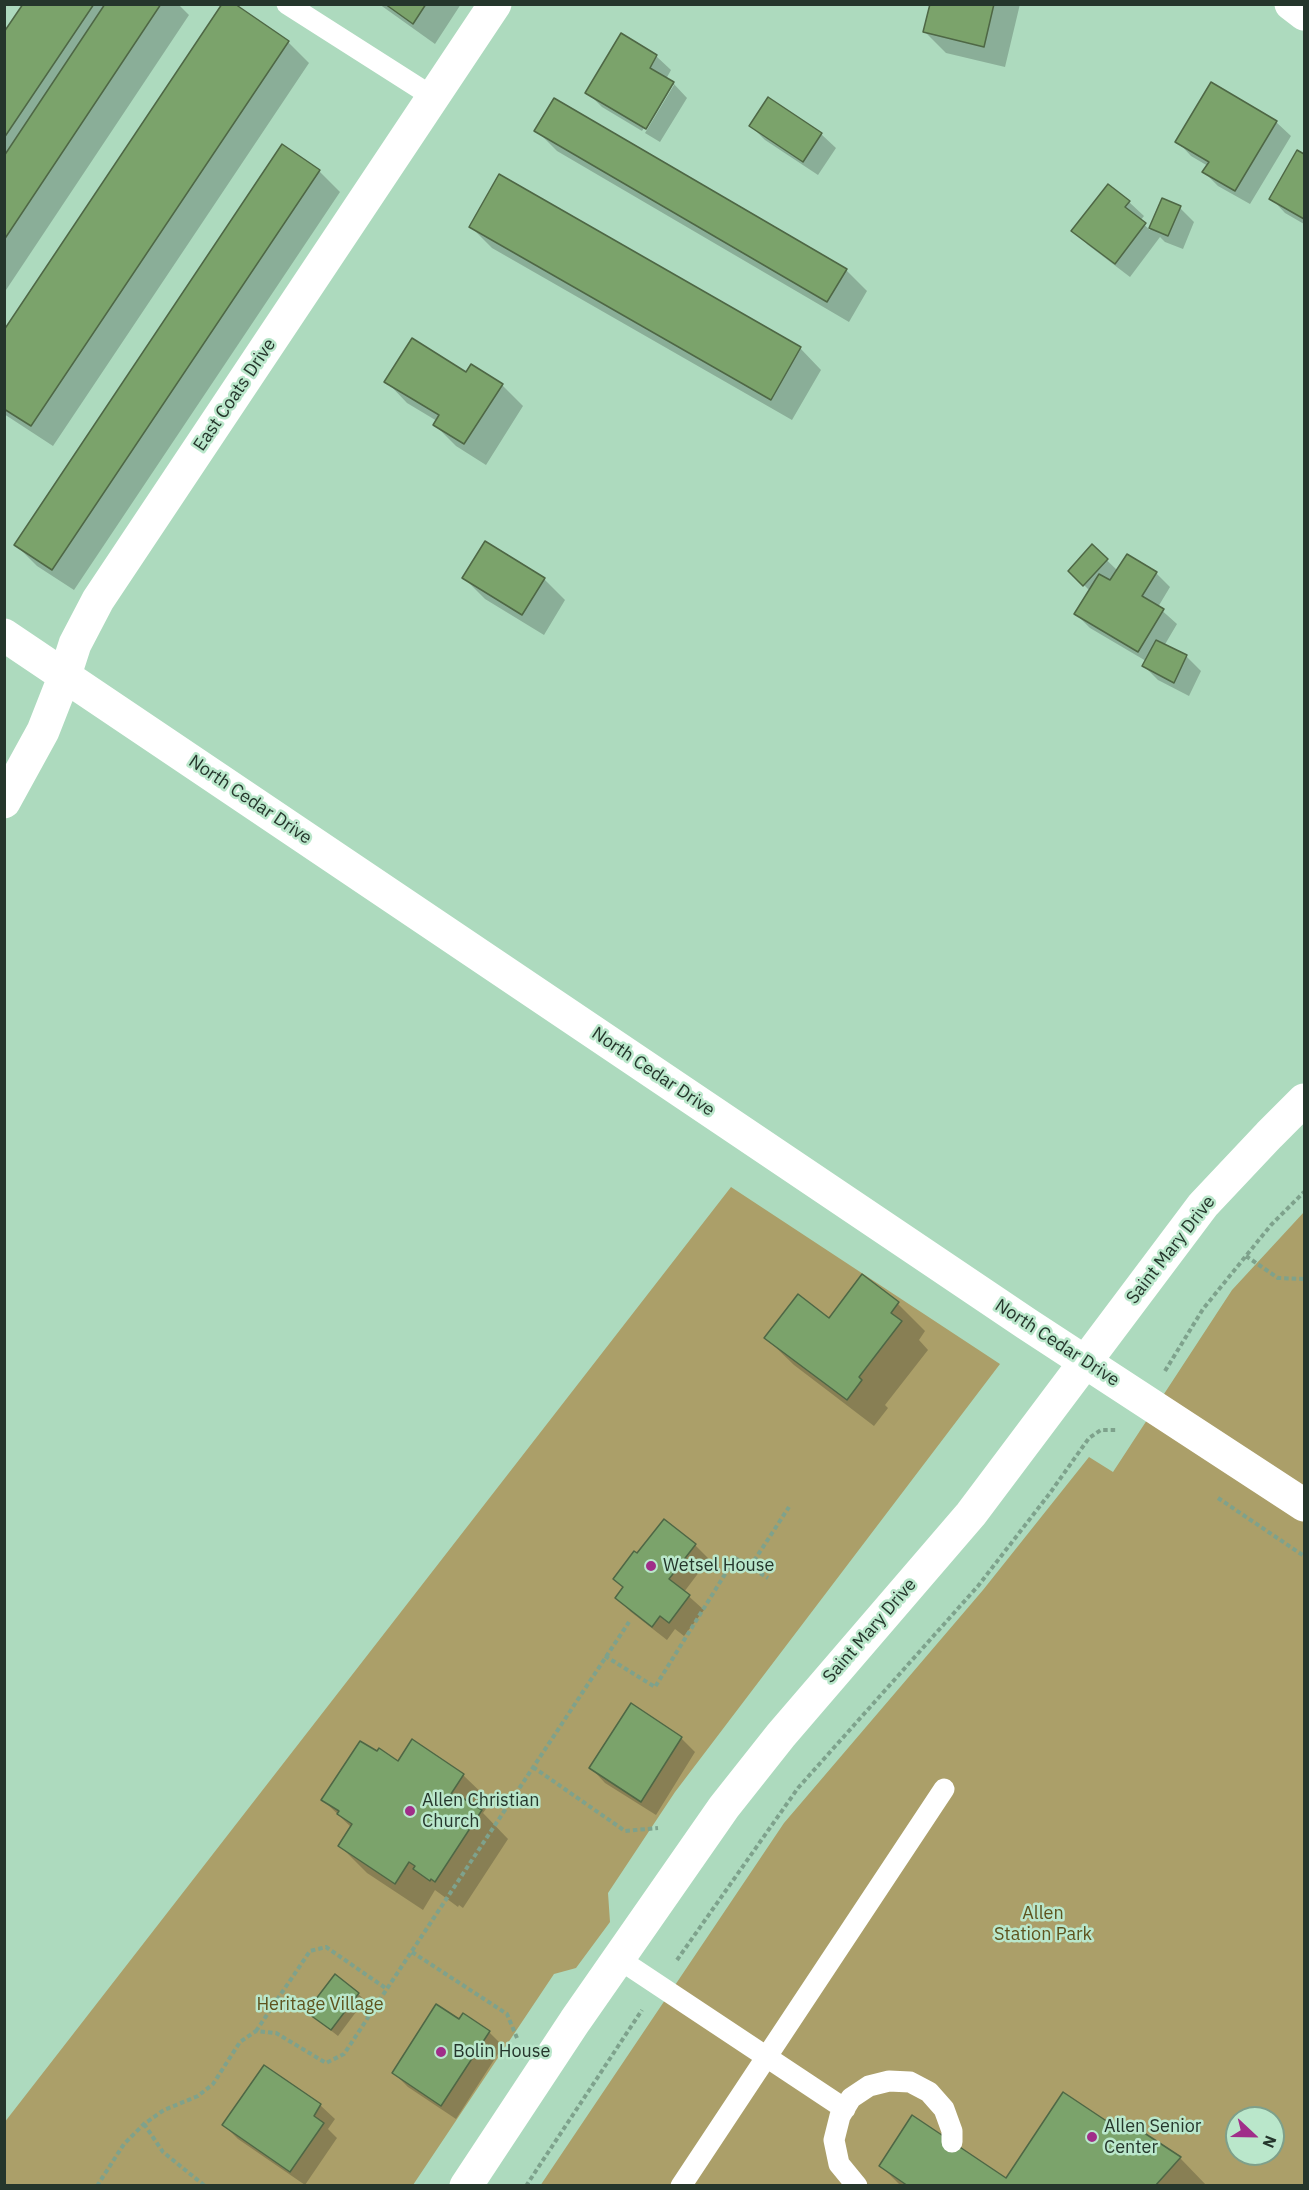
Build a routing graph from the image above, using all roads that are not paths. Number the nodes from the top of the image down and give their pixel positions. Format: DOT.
graph roads {
  1 [pos="287,4"];
  2 [pos="495,4"];
  3 [pos="1291,4"];
  4 [pos="1305,14"];
  5 [pos="434,97"];
  6 [pos="4,634"];
  7 [pos="65,675"];
  8 [pos="4,802"];
  9 [pos="1305,1100"];
  10 [pos="1085,1362"];
  11 [pos="1305,1505"];
  12 [pos="944,1789"];
  13 [pos="619,1959"];
  14 [pos="766,2056"];
  15 [pos="845,2109"];
  16 [pos="952,2142"];
  17 [pos="466,2186"];
  18 [pos="681,2186"];
  19 [pos="856,2186"];
  1 -- 5 [label="lane"];
  2 -- 5 [label="street, East Coats Drive"];
  3 -- 4 [label="street"];
  5 -- 7 [label="street, East Coats Drive"];
  6 -- 7 [label="street, North Cedar Drive"];
  7 -- 8 [label="street, East Coats Drive"];
  7 -- 10 [label="street, North Cedar Drive"];
  9 -- 10 [label="street, Saint Mary Drive"];
  10 -- 11 [label="street, North Cedar Drive"];
  10 -- 13 [label="street, Saint Mary Drive"];
  12 -- 14 [label="lane"];
  13 -- 14 [label="lane"];
  13 -- 17 [label="street, Saint Mary Drive"];
  14 -- 15 [label="lane"];
  14 -- 18 [label="lane"];
  15 -- 16 [label="lane"];
  15 -- 19 [label="lane"];
}
